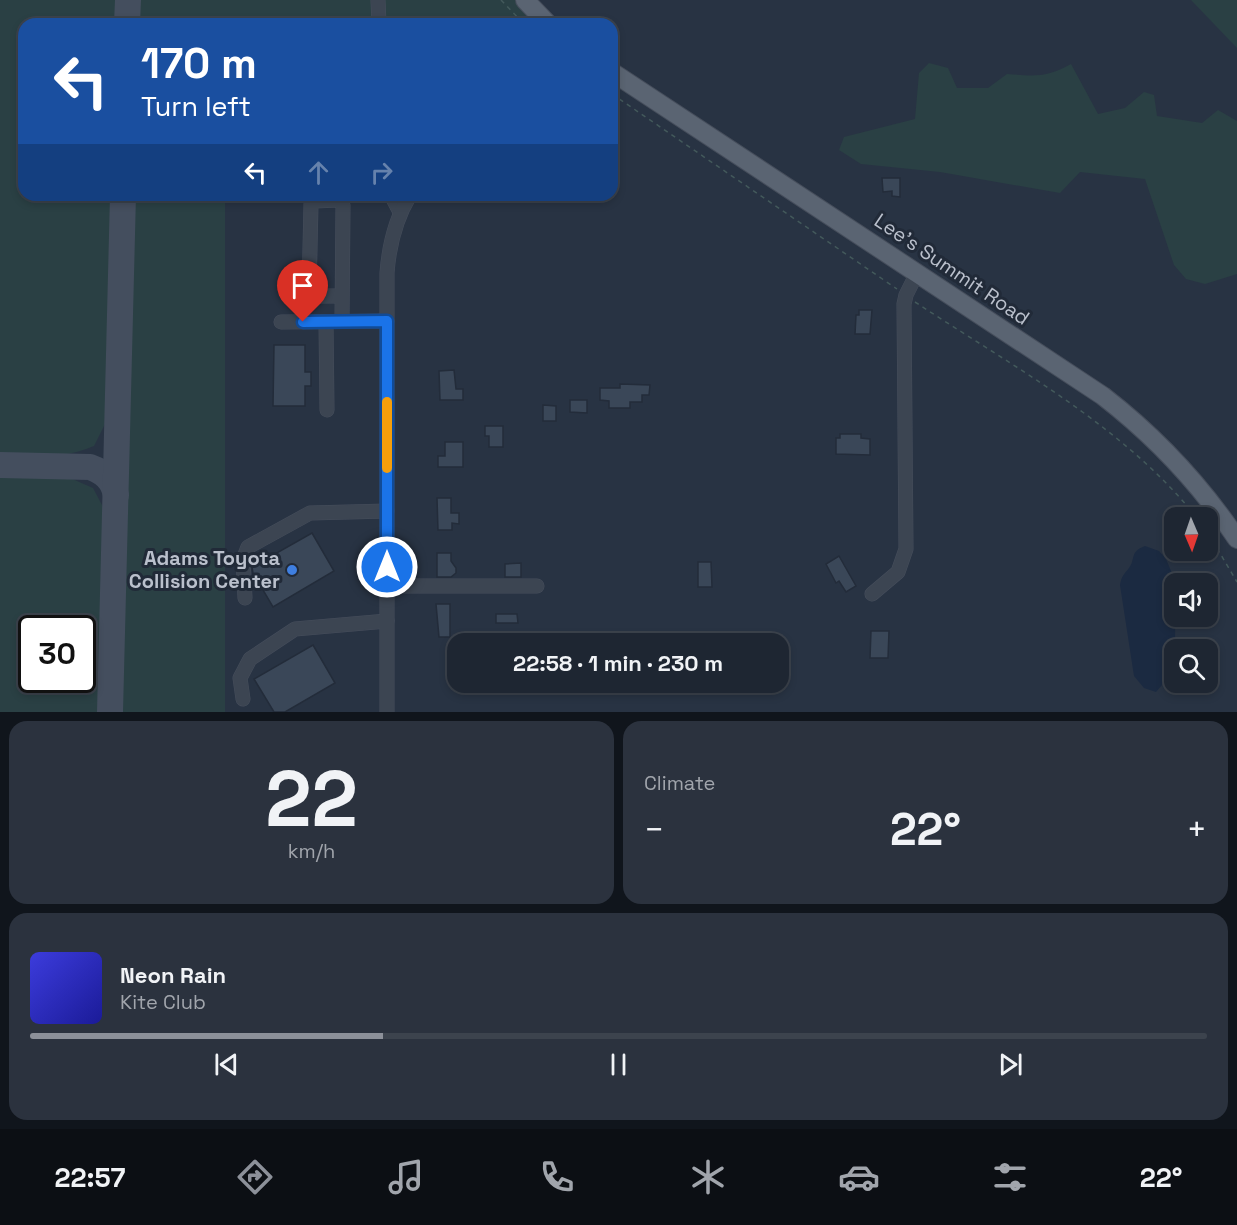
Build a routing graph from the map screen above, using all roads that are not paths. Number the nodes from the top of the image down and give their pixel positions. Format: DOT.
graph roads {
  1 [pos="378,0"];
  2 [pos="525,0"];
  3 [pos="379,18"];
  4 [pos="542,18"];
  5 [pos="618,76"];
  6 [pos="314,201"];
  7 [pos="340,201"];
  8 [pos="394,201"];
  9 [pos="406,201"];
  10 [pos="400,212"];
  11 [pos="917,273"];
  12 [pos="342,296"];
  13 [pos="342,321"];
  14 [pos="387,321"];
  15 [pos="281,322"];
  16 [pos="326,322"];
  17 [pos="327,410"];
  18 [pos="387,511"];
  19 [pos="1237,539"];
  20 [pos="387,586"];
  21 [pos="537,586"];
  22 [pos="872,594"];
  23 [pos="245,598"];
  24 [pos="387,621"];
  25 [pos="243,699"];
  26 [pos="387,712"];
  1 -- 3 [label="street"];
  2 -- 4 [label="main road"];
  5 -- 11 [label="main road, Lee's Summit Road"];
  6 -- 12 [label="street"];
  7 -- 12 [label="street"];
  8 -- 10 [label="street"];
  9 -- 10 [label="street"];
  10 -- 14 [label="street"];
  11 -- 19 [label="main road, Lee's Summit Road"];
  11 -- 22 [label="street"];
  12 -- 13 [label="street"];
  13 -- 14 [label="street"];
  13 -- 16 [label="street"];
  14 -- 18 [label="street"];
  15 -- 16 [label="street"];
  16 -- 17 [label="street"];
  18 -- 20 [label="street"];
  18 -- 23 [label="street"];
  20 -- 21 [label="street"];
  20 -- 24 [label="street"];
  24 -- 25 [label="street"];
  24 -- 26 [label="street"];
}
